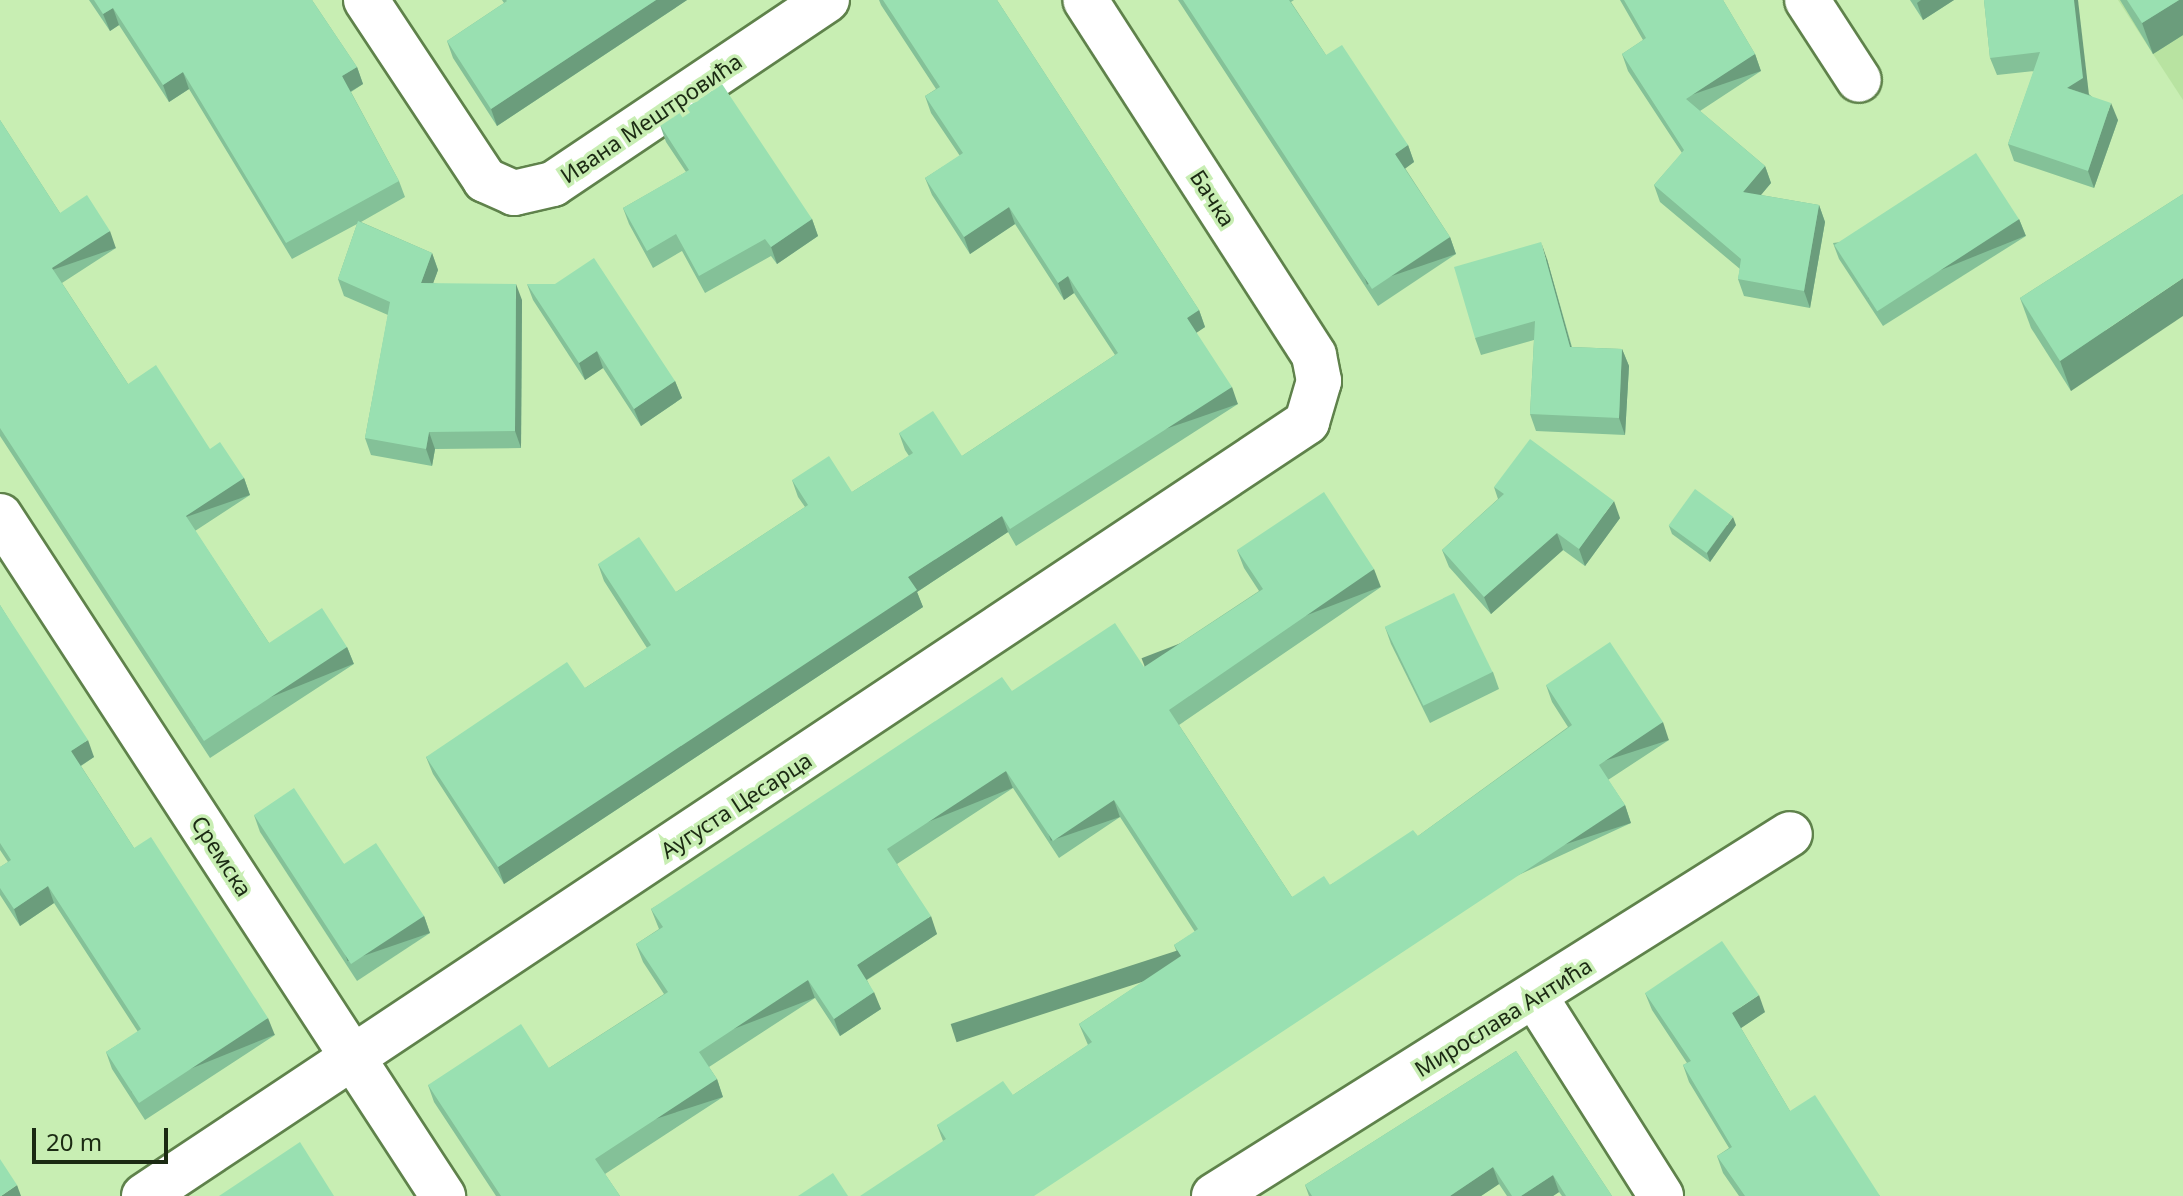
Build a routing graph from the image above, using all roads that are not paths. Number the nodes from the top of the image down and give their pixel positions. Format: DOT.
graph roads {
  1 [pos="366,0"];
  2 [pos="827,0"];
  3 [pos="1085,0"];
  4 [pos="1807,0"];
  5 [pos="1859,80"];
  6 [pos="1316,403"];
  7 [pos="1,519"];
  8 [pos="1790,834"];
  9 [pos="1536,998"];
  10 [pos="353,1058"];
  11 [pos="144,1196"];
  12 [pos="443,1196"];
  13 [pos="1214,1196"];
  14 [pos="1661,1196"];
  1 -- 2 [label="street, Ивана Мештровића"];
  3 -- 6 [label="street, Бачка"];
  4 -- 5 [label="street"];
  6 -- 10 [label="street, Аугуста Цесарца"];
  7 -- 10 [label="street, Сремска"];
  8 -- 9 [label="street, Мирослава Антића"];
  9 -- 13 [label="street, Мирослава Антића"];
  9 -- 14 [label="street"];
  10 -- 11 [label="street, Аугуста Цесарца"];
  10 -- 12 [label="street, Сремска"];
}
